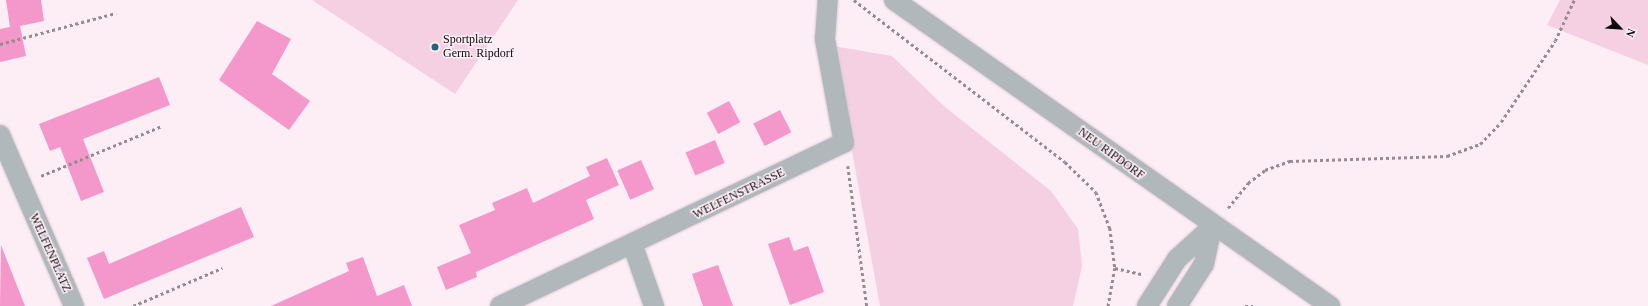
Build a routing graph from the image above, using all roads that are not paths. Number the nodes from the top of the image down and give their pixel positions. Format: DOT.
graph roads {
  1 [pos="828,0"];
  2 [pos="894,0"];
  3 [pos="0,135"];
  4 [pos="1212,227"];
  5 [pos="633,246"];
  6 [pos="74,306"];
  7 [pos="500,306"];
  8 [pos="654,306"];
  9 [pos="1147,306"];
  10 [pos="1177,306"];
  11 [pos="1330,306"];
  1 -- 5 [label="street, WELFENSTRASSE"];
  2 -- 4 [label="street, NEU RIPDORF"];
  3 -- 6 [label="street, WELFENPLATZ"];
  4 -- 9 [label="street"];
  4 -- 10 [label="street"];
  4 -- 11 [label="street, NEU RIPDORF"];
  5 -- 7 [label="street, WELFENSTRASSE"];
  5 -- 8 [label="street"];
}
